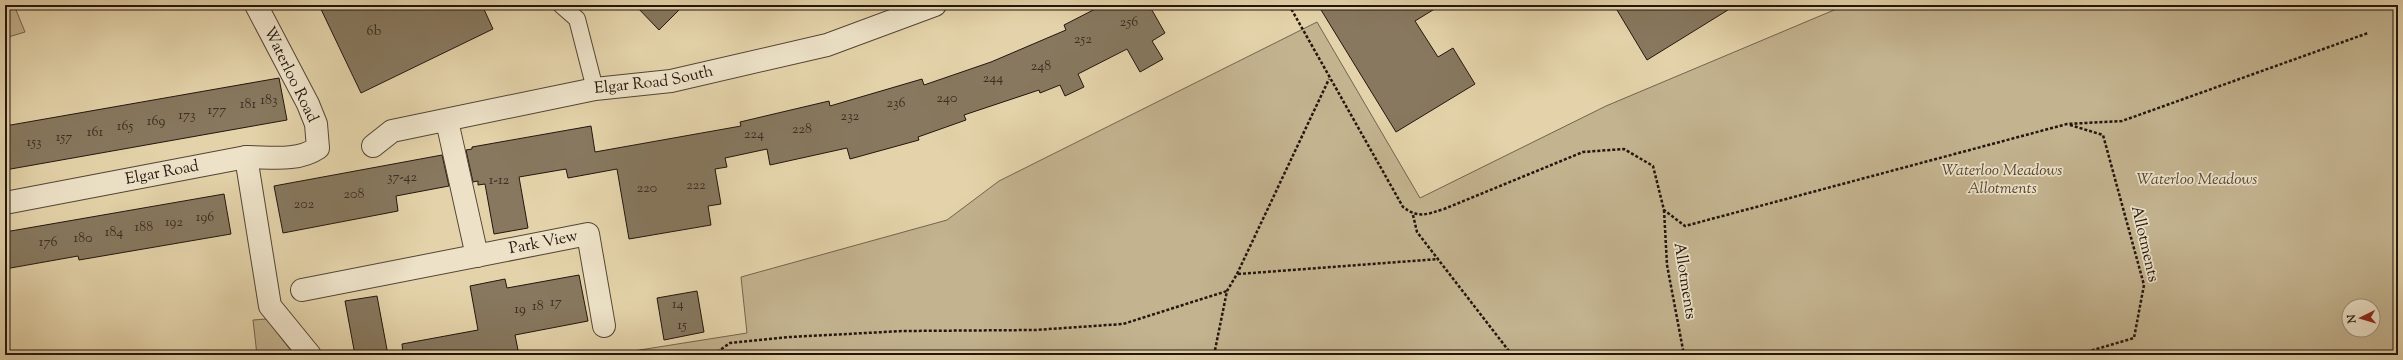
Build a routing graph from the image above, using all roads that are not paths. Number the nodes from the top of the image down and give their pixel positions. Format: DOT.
graph roads {
  1 [pos="256,5"];
  2 [pos="561,5"];
  3 [pos="922,7"];
  4 [pos="595,89"];
  5 [pos="447,121"];
  6 [pos="373,146"];
  7 [pos="318,148"];
  8 [pos="246,157"];
  9 [pos="5,203"];
  10 [pos="477,256"];
  11 [pos="302,290"];
  12 [pos="604,326"];
  13 [pos="310,355"];
  1 -- 7 [label="street, Waterloo Road"];
  2 -- 4 [label="lane"];
  3 -- 4 [label="street, Elgar Road South"];
  4 -- 5 [label="street, Elgar Road South"];
  5 -- 6 [label="street, Elgar Road South"];
  5 -- 10 [label="street"];
  7 -- 8 [label="street, Elgar Road"];
  8 -- 9 [label="street, Elgar Road"];
  8 -- 13 [label="street"];
  10 -- 11 [label="street, Park View"];
  10 -- 12 [label="street, Park View"];
}
